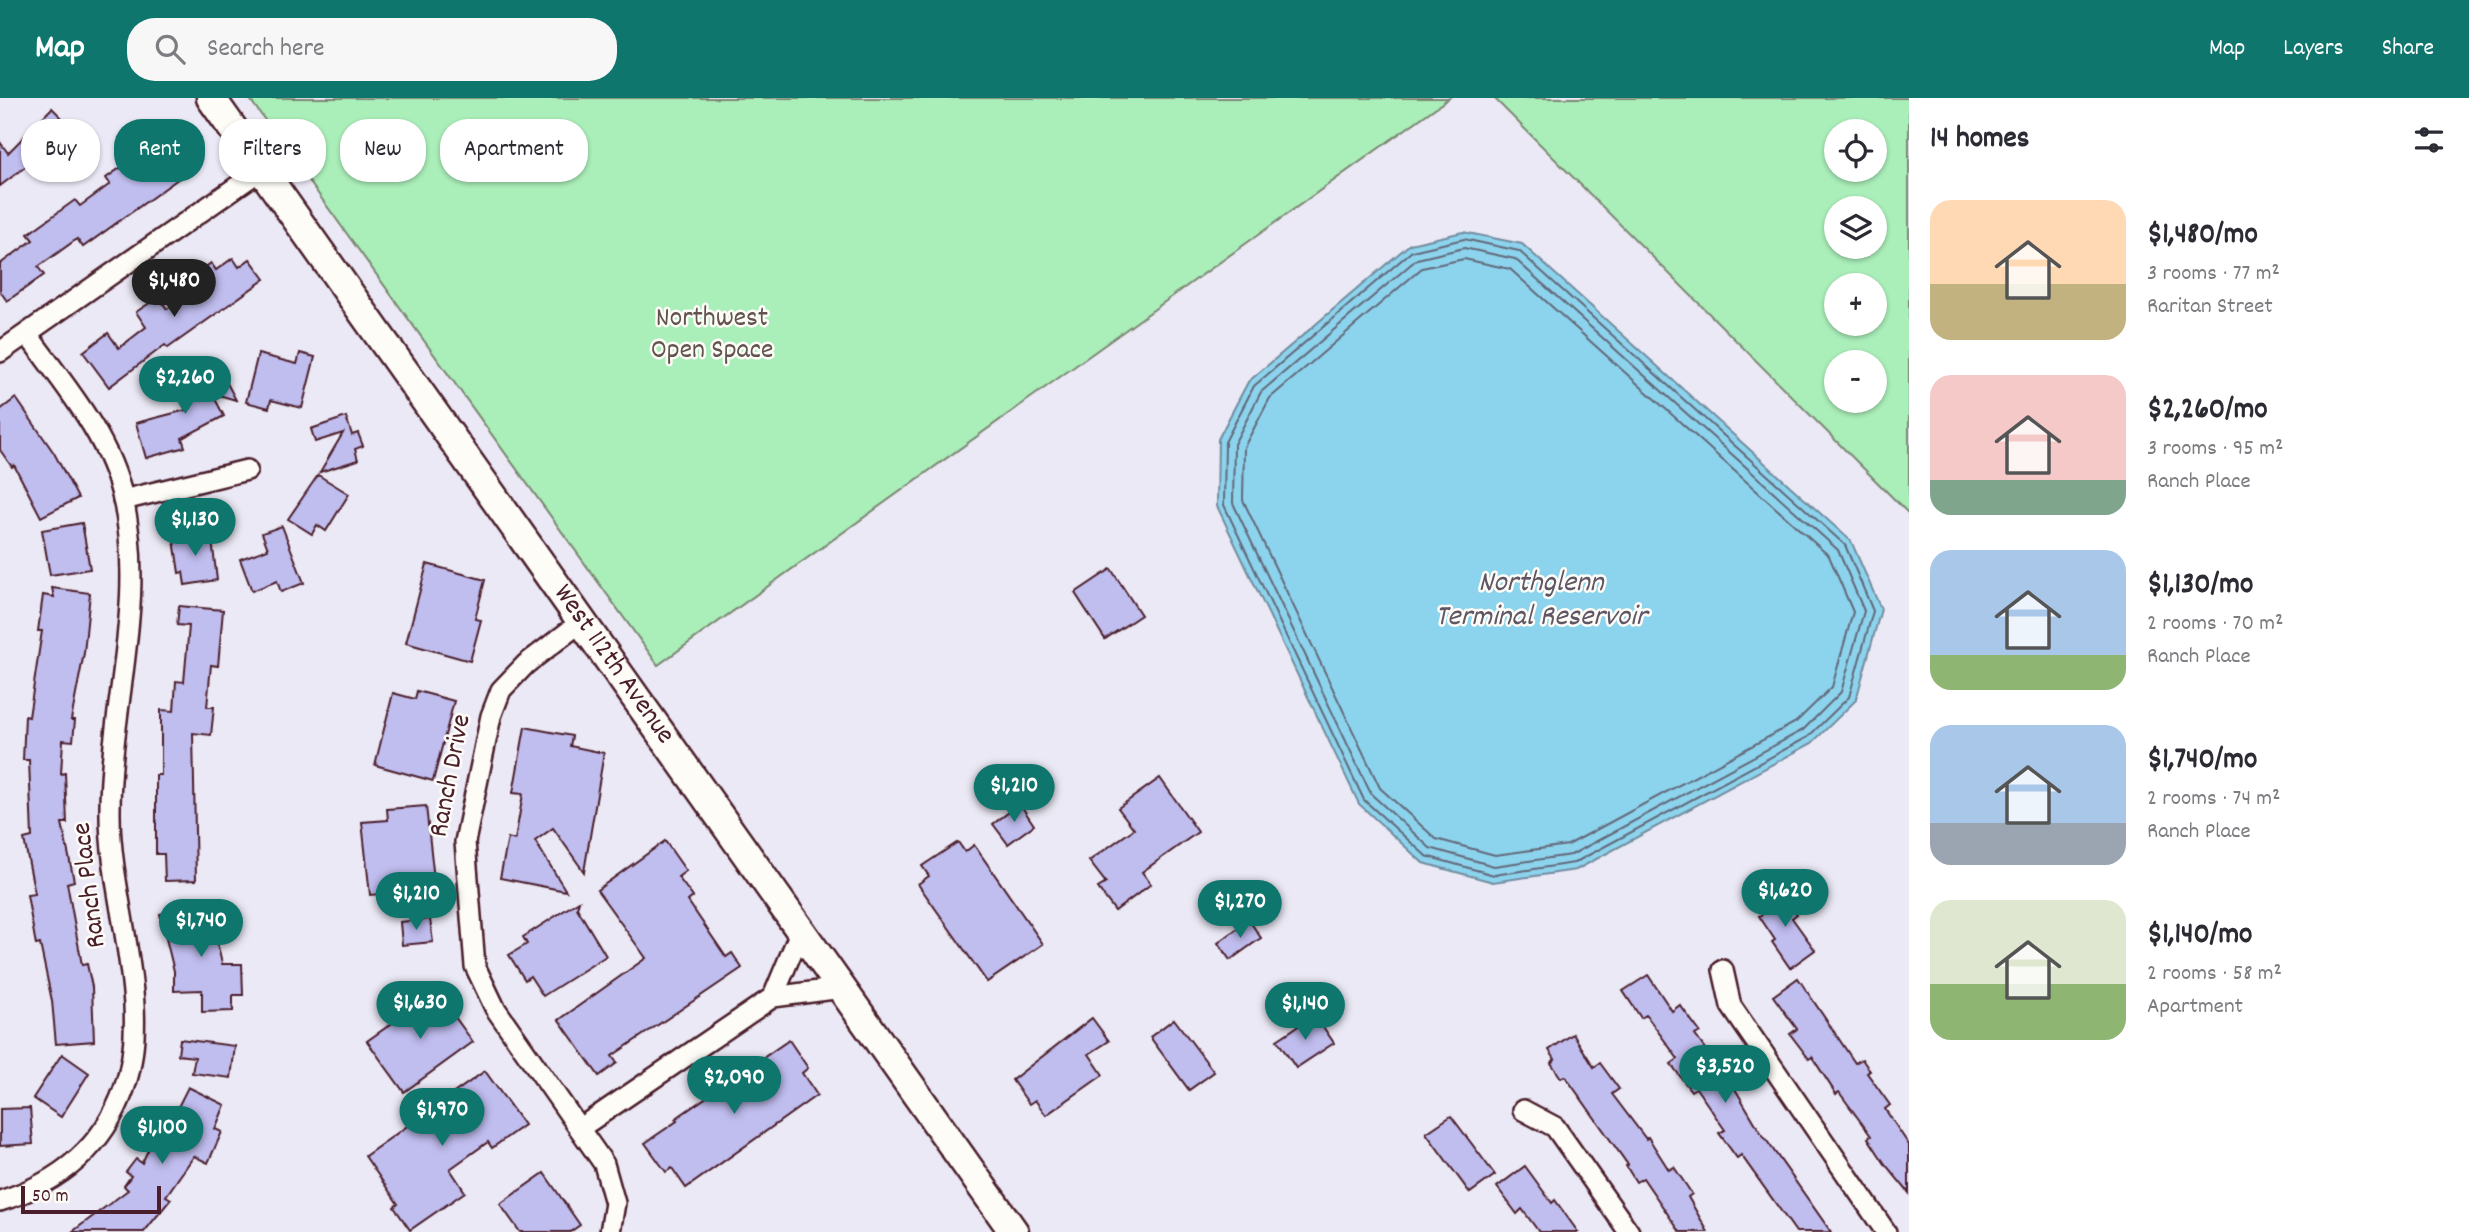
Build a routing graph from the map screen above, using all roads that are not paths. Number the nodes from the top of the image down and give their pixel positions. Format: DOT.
graph roads {
  1 [pos="211,98"];
  2 [pos="226,119"];
  3 [pos="244,182"];
  4 [pos="271,182"];
  5 [pos="28,335"];
  6 [pos="0,352"];
  7 [pos="247,470"];
  8 [pos="123,500"];
  9 [pos="581,622"];
  10 [pos="801,930"];
  11 [pos="1723,970"];
  12 [pos="842,988"];
  13 [pos="774,997"];
  14 [pos="1523,1110"];
  15 [pos="580,1128"];
  16 [pos="0,1201"];
  17 [pos="610,1232"];
  18 [pos="1014,1232"];
  19 [pos="1629,1232"];
  20 [pos="1886,1232"];
  1 -- 2 [label="main road, West 112th Avenue"];
  3 -- 5 [label="street"];
  4 -- 9 [label="main road, West 112th Avenue"];
  5 -- 6 [label="street"];
  5 -- 8 [label="street, Ranch Place"];
  7 -- 8 [label="street"];
  8 -- 16 [label="street, Ranch Place"];
  9 -- 10 [label="main road, West 112th Avenue"];
  9 -- 15 [label="street, Ranch Drive"];
  10 -- 12 [label="main road, West 112th Avenue"];
  10 -- 13 [label="street"];
  11 -- 20 [label="street"];
  12 -- 13 [label="street"];
  12 -- 18 [label="main road, West 112th Avenue"];
  13 -- 15 [label="street"];
  14 -- 19 [label="street"];
  15 -- 17 [label="street, Ranch Drive"];
}
